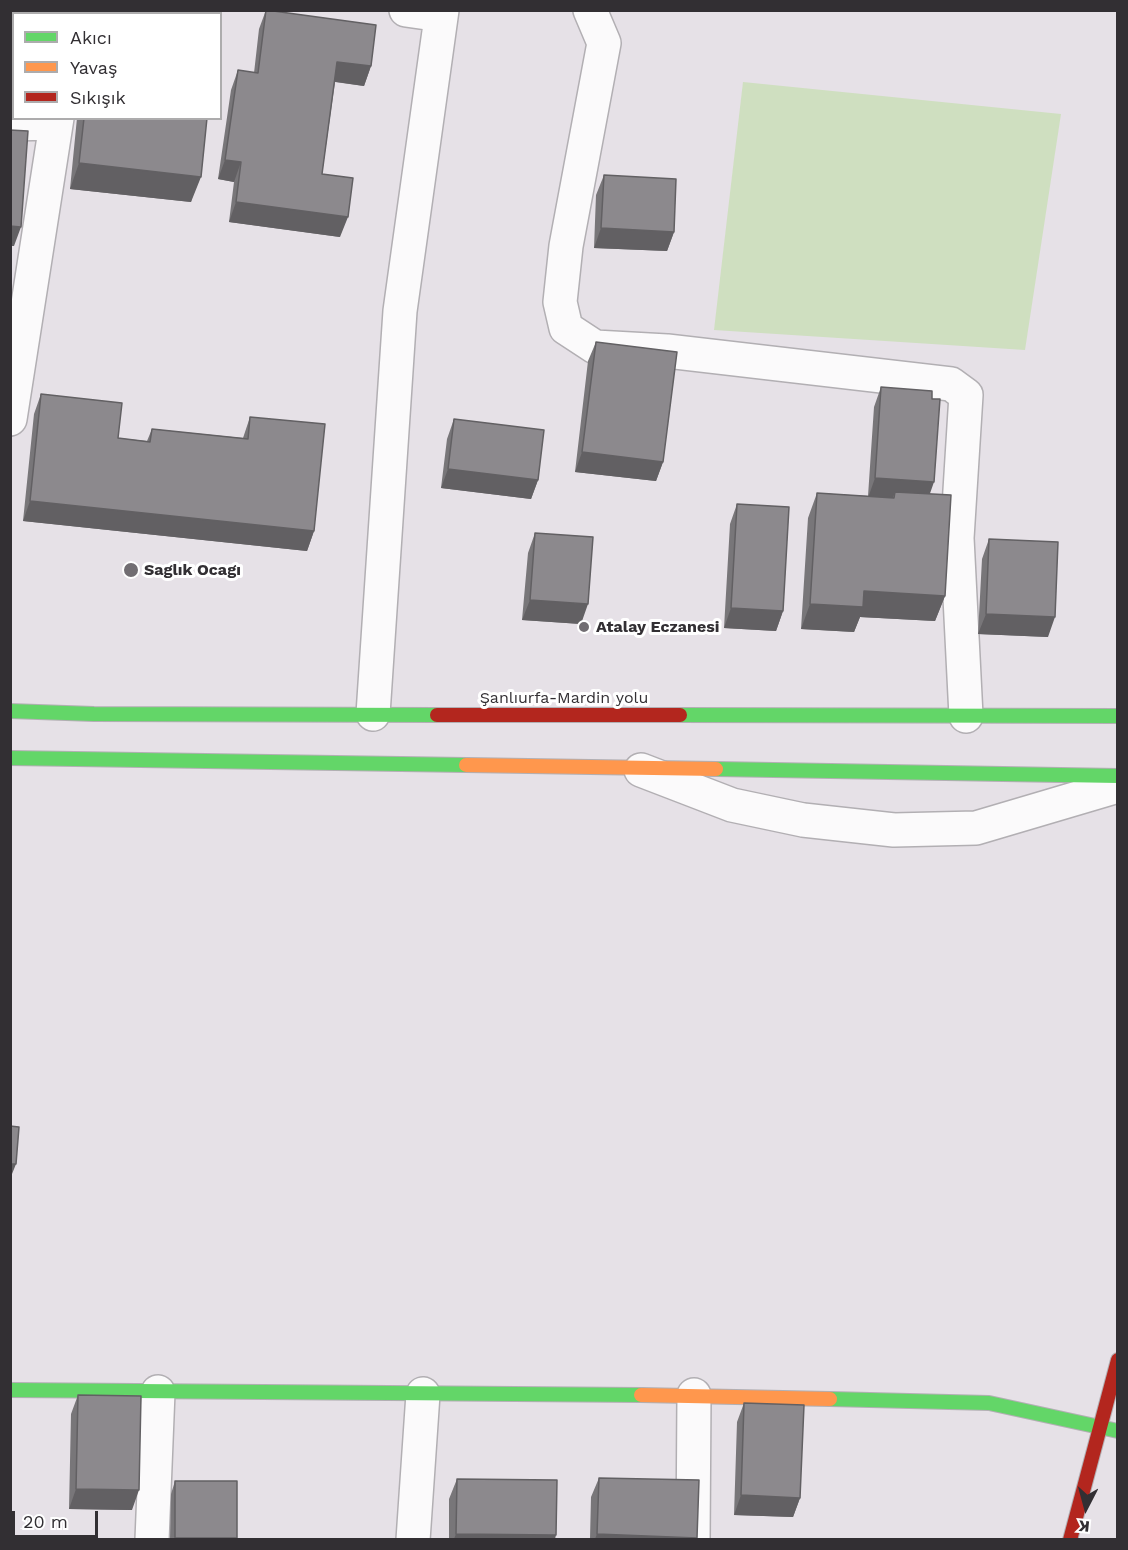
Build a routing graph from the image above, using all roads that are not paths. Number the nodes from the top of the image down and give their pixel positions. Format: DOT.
graph roads {
  1 [pos="406,10"];
  2 [pos="590,10"];
  3 [pos="441,13"];
  4 [pos="56,121"];
  5 [pos="10,124"];
  6 [pos="11,406"];
  7 [pos="10,711"];
  8 [pos="373,714"];
  9 [pos="966,716"];
  10 [pos="1118,716"];
  11 [pos="10,758"];
  12 [pos="634,767"];
  13 [pos="1118,776"];
  14 [pos="1118,786"];
  15 [pos="1118,1360"];
  16 [pos="10,1390"];
  17 [pos="158,1392"];
  18 [pos="423,1394"];
  19 [pos="694,1395"];
  20 [pos="1102,1426"];
  21 [pos="1118,1431"];
  22 [pos="152,1539"];
  23 [pos="414,1539"];
  24 [pos="693,1539"];
  25 [pos="1070,1539"];
  1 -- 3 [label="street"];
  2 -- 9 [label="street"];
  3 -- 8 [label="street"];
  4 -- 5 [label="street"];
  4 -- 6 [label="street"];
  7 -- 8 [label="main road, Şanlıurfa-Mardin yolu"];
  8 -- 9 [label="main road, Şanlıurfa-Mardin yolu"];
  9 -- 10 [label="main road, Şanlıurfa-Mardin yolu"];
  11 -- 12 [label="main road"];
  12 -- 13 [label="main road"];
  12 -- 14 [label="street"];
  15 -- 20 [label="main road"];
  16 -- 17 [label="main road"];
  17 -- 18 [label="main road"];
  17 -- 22 [label="street"];
  18 -- 19 [label="main road"];
  18 -- 23 [label="street"];
  19 -- 20 [label="main road"];
  19 -- 24 [label="street"];
  20 -- 21 [label="main road"];
  20 -- 25 [label="main road"];
}
